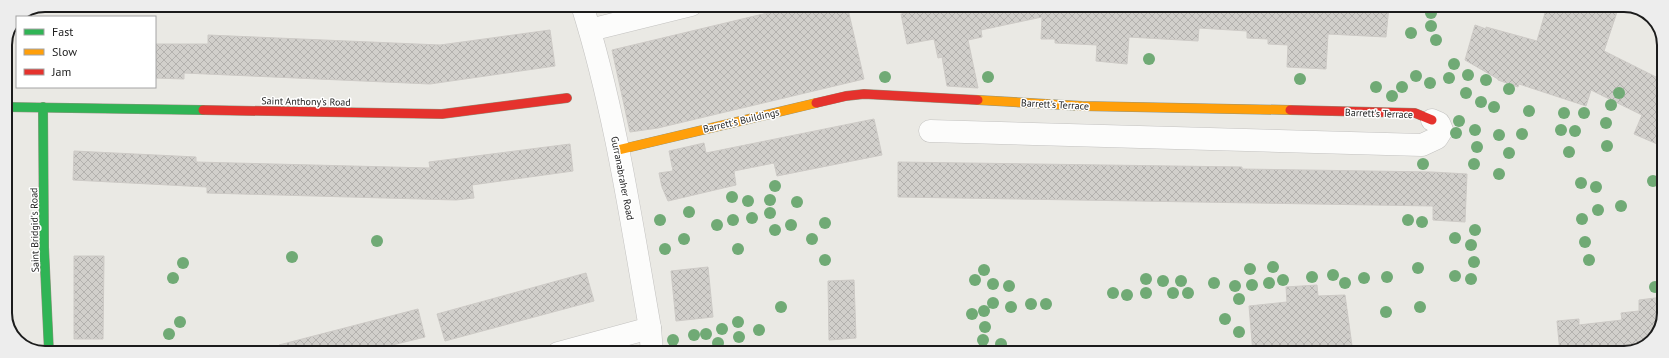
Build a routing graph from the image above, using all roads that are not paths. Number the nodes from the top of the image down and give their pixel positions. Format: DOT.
graph roads {
  1 [pos="584,12"];
  2 [pos="663,12"];
  3 [pos="590,30"];
  4 [pos="864,94"];
  5 [pos="567,98"];
  6 [pos="12,107"];
  7 [pos="43,107"];
  8 [pos="1432,120"];
  9 [pos="930,131"];
  10 [pos="618,150"];
  11 [pos="650,328"];
  12 [pos="49,346"];
  13 [pos="581,346"];
  14 [pos="652,346"];
  1 -- 3 [label="street, Gurranabraher Road"];
  2 -- 3 [label="street"];
  3 -- 10 [label="street, Gurranabraher Road"];
  4 -- 8 [label="street, Barrett's Terrace"];
  4 -- 10 [label="street, Barrett's Buildings"];
  5 -- 7 [label="street, Saint Anthony's Road"];
  6 -- 7 [label="street, Saint Anthony's Road"];
  7 -- 12 [label="street, Saint Bridgid's Road"];
  8 -- 9 [label="street, Barrett's Terrace"];
  10 -- 11 [label="street, Gurranabraher Road"];
  11 -- 13 [label="street"];
  11 -- 14 [label="street, Gurranabraher Road"];
}
